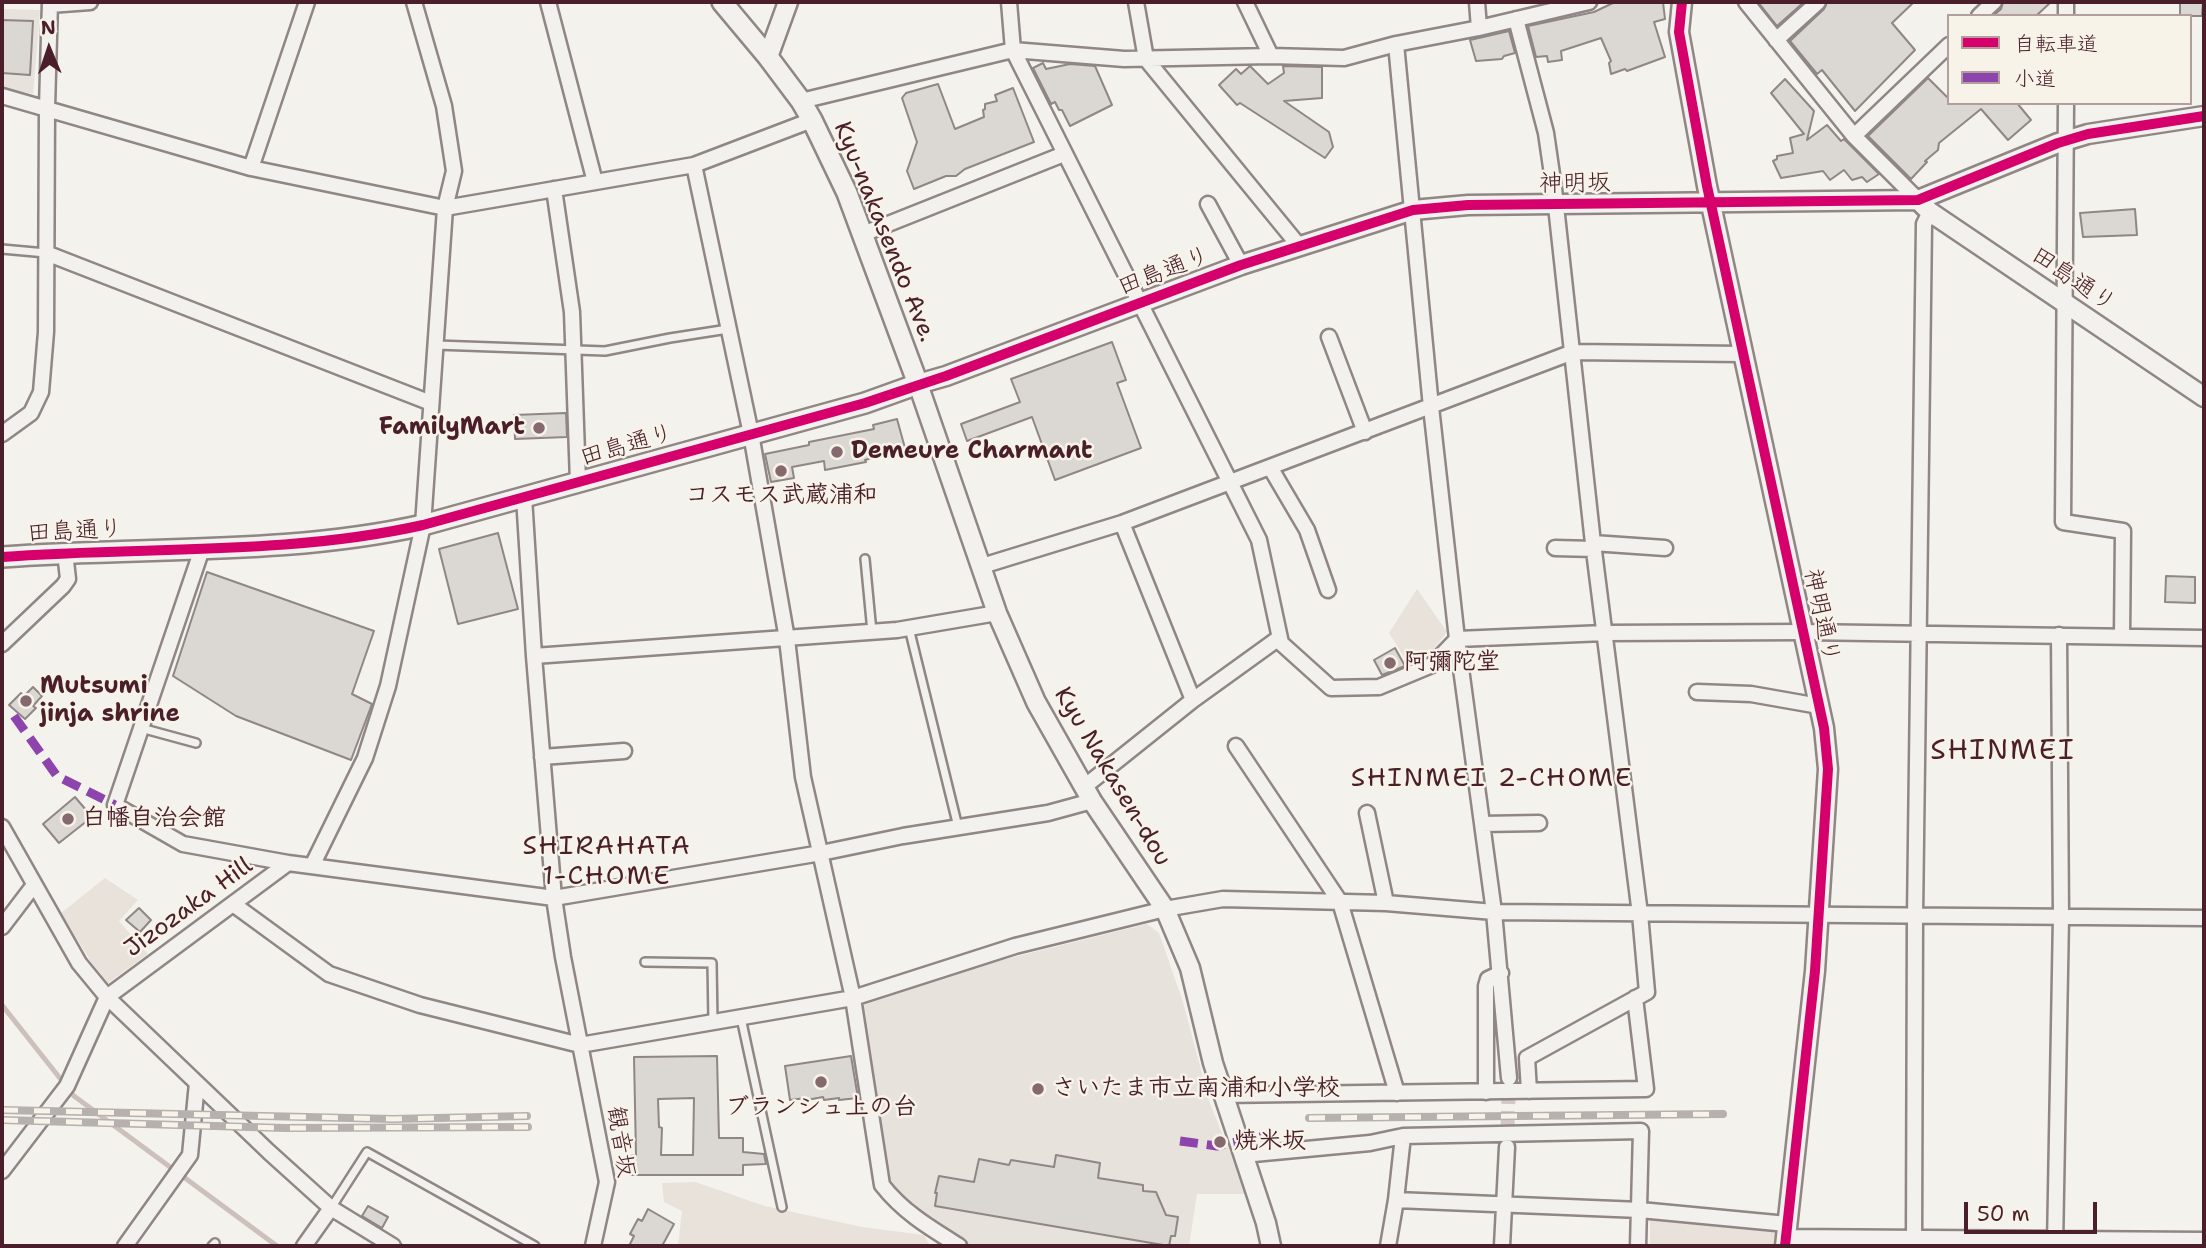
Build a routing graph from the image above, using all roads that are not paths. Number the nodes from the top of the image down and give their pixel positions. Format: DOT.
graph roads {
  1 [pos="90,2"];
  2 [pos="307,2"];
  3 [pos="414,2"];
  4 [pos="548,2"];
  5 [pos="722,2"];
  6 [pos="788,2"];
  7 [pos="1009,2"];
  8 [pos="1136,2"];
  9 [pos="1245,2"];
  10 [pos="1477,2"];
  11 [pos="1588,2"];
  12 [pos="1682,2"];
  13 [pos="1746,2"];
  14 [pos="1818,2"];
  15 [pos="1994,2"];
  16 [pos="50,3"];
  17 [pos="1981,14"];
  18 [pos="1516,19"];
  19 [pos="1479,28"];
  20 [pos="1776,40"];
  21 [pos="1396,44"];
  22 [pos="1947,47"];
  23 [pos="1013,50"];
  24 [pos="1271,56"];
  25 [pos="768,57"];
  26 [pos="1146,59"];
  27 [pos="2,96"];
  28 [pos="801,101"];
  29 [pos="2066,105"];
  30 [pos="47,108"];
  31 [pos="2204,116"];
  32 [pos="812,120"];
  33 [pos="1854,136"];
  34 [pos="2066,141"];
  35 [pos="1064,154"];
  36 [pos="694,165"];
  37 [pos="251,168"];
  38 [pos="595,182"];
  39 [pos="554,189"];
  40 [pos="1710,203"];
  41 [pos="1208,204"];
  42 [pos="1556,205"];
  43 [pos="1924,206"];
  44 [pos="445,208"];
  45 [pos="1413,210"];
  46 [pos="863,234"];
  47 [pos="1300,247"];
  48 [pos="2,249"];
  49 [pos="46,253"];
  50 [pos="1241,265"];
  51 [pos="1139,304"];
  52 [pos="2065,305"];
  53 [pos="728,329"];
  54 [pos="1329,337"];
  55 [pos="435,345"];
  56 [pos="573,351"];
  57 [pos="1573,352"];
  58 [pos="1742,354"];
  59 [pos="918,384"];
  60 [pos="2204,397"];
  61 [pos="431,403"];
  62 [pos="1431,407"];
  63 [pos="1365,432"];
  64 [pos="2,434"];
  65 [pos="751,434"];
  66 [pos="1270,467"];
  67 [pos="578,482"];
  68 [pos="1231,483"];
  69 [pos="524,497"];
  70 [pos="1122,523"];
  71 [pos="423,525"];
  72 [pos="1594,546"];
  73 [pos="1555,548"];
  74 [pos="1665,548"];
  75 [pos="202,549"];
  76 [pos="65,552"];
  77 [pos="2,558"];
  78 [pos="864,559"];
  79 [pos="982,566"];
  80 [pos="1328,590"];
  81 [pos="998,612"];
  82 [pos="909,627"];
  83 [pos="872,632"];
  84 [pos="1802,632"];
  85 [pos="1605,633"];
  86 [pos="1918,633"];
  87 [pos="2059,635"];
  88 [pos="2122,636"];
  89 [pos="1279,638"];
  90 [pos="2204,638"];
  91 [pos="787,639"];
  92 [pos="1457,639"];
  93 [pos="2,644"];
  94 [pos="534,656"];
  95 [pos="1697,692"];
  96 [pos="1194,700"];
  97 [pos="1819,706"];
  98 [pos="141,728"];
  99 [pos="196,743"];
  100 [pos="1236,746"];
  101 [pos="624,751"];
  102 [pos="542,757"];
  103 [pos="1088,794"];
  104 [pos="1367,813"];
  105 [pos="1539,823"];
  106 [pos="1482,824"];
  107 [pos="2,827"];
  108 [pos="958,829"];
  109 [pos="821,853"];
  110 [pos="289,863"];
  111 [pos="312,866"];
  112 [pos="33,885"];
  113 [pos="554,898"];
  114 [pos="1340,902"];
  115 [pos="1386,903"];
  116 [pos="233,904"];
  117 [pos="1165,909"];
  118 [pos="1494,912"];
  119 [pos="1640,914"];
  120 [pos="1817,914"];
  121 [pos="1915,916"];
  122 [pos="2061,917"];
  123 [pos="2204,918"];
  124 [pos="2,927"];
  125 [pos="645,962"];
  126 [pos="1501,973"];
  127 [pos="111,994"];
  128 [pos="853,998"];
  129 [pos="1635,998"];
  130 [pos="741,1017"];
  131 [pos="713,1022"];
  132 [pos="580,1045"];
  133 [pos="1509,1078"];
  134 [pos="197,1083"];
  135 [pos="1529,1091"];
  136 [pos="1486,1092"];
  137 [pos="1397,1093"];
  138 [pos="1223,1095"];
  139 [pos="1403,1136"];
  140 [pos="1507,1147"];
  141 [pos="1243,1156"];
  142 [pos="2,1171"];
  143 [pos="1396,1200"];
  144 [pos="1503,1204"];
  145 [pos="782,1207"];
  146 [pos="331,1208"];
  147 [pos="1640,1210"];
  148 [pos="1786,1236"];
  149 [pos="2204,1240"];
  150 [pos="1914,1242"];
  151 [pos="2056,1243"];
  152 [pos="125,1246"];
  153 [pos="304,1246"];
  154 [pos="393,1246"];
  155 [pos="535,1246"];
  156 [pos="593,1246"];
  157 [pos="959,1246"];
  158 [pos="1271,1246"];
  159 [pos="1388,1246"];
  160 [pos="1502,1246"];
  161 [pos="1638,1246"];
  1 -- 16 [label="street"];
  2 -- 37 [label="street"];
  3 -- 44 [label="street"];
  4 -- 38 [label="street"];
  5 -- 25 [label="main road, Kyu-nakasendo Ave."];
  6 -- 25 [label="street"];
  7 -- 23 [label="street"];
  8 -- 26 [label="street"];
  9 -- 24 [label="street"];
  10 -- 19 [label="street"];
  11 -- 18 [label="street"];
  12 -- 40 [label="street, 神明通り"];
  13 -- 20 [label="street"];
  14 -- 20 [label="street"];
  15 -- 17 [label="street"];
  16 -- 30 [label="street"];
  18 -- 19 [label="street"];
  18 -- 42 [label="street"];
  19 -- 21 [label="street"];
  20 -- 33 [label="street"];
  21 -- 24 [label="street"];
  21 -- 45 [label="street"];
  22 -- 33 [label="street"];
  23 -- 26 [label="street"];
  23 -- 28 [label="street"];
  23 -- 35 [label="street"];
  24 -- 26 [label="street"];
  25 -- 28 [label="main road, Kyu-nakasendo Ave."];
  26 -- 47 [label="street"];
  27 -- 30 [label="street"];
  28 -- 32 [label="main road, Kyu-nakasendo Ave."];
  29 -- 34 [label="street"];
  30 -- 37 [label="street"];
  30 -- 49 [label="street"];
  31 -- 34 [label="street"];
  32 -- 36 [label="street"];
  32 -- 46 [label="main road, Kyu-nakasendo Ave."];
  33 -- 43 [label="street"];
  34 -- 43 [label="street"];
  34 -- 52 [label="street"];
  35 -- 46 [label="street"];
  35 -- 51 [label="street"];
  36 -- 38 [label="street"];
  36 -- 53 [label="street"];
  37 -- 44 [label="street"];
  38 -- 39 [label="street"];
  39 -- 44 [label="street"];
  39 -- 56 [label="street"];
  40 -- 42 [label="street, 神明坂"];
  40 -- 43 [label="street, 神明坂"];
  40 -- 58 [label="street, 神明通り"];
  41 -- 50 [label="street"];
  42 -- 45 [label="street, 神明坂"];
  42 -- 57 [label="street"];
  43 -- 52 [label="street, 田島通り"];
  43 -- 86 [label="street"];
  44 -- 55 [label="street"];
  45 -- 47 [label="street, 神明坂"];
  45 -- 62 [label="street"];
  46 -- 59 [label="main road, Kyu-nakasendo Ave."];
  47 -- 50 [label="street, 神明坂"];
  48 -- 49 [label="lane"];
  49 -- 61 [label="street"];
  49 -- 64 [label="street"];
  50 -- 51 [label="street, 田島通り"];
  51 -- 59 [label="street, 田島通り"];
  51 -- 68 [label="street"];
  52 -- 60 [label="street, 田島通り"];
  52 -- 88 [label="street"];
  53 -- 56 [label="lane"];
  53 -- 65 [label="street"];
  54 -- 63 [label="street"];
  55 -- 56 [label="lane"];
  55 -- 61 [label="street"];
  56 -- 67 [label="street"];
  57 -- 58 [label="street"];
  57 -- 62 [label="street"];
  57 -- 72 [label="street"];
  58 -- 84 [label="street, 神明通り"];
  59 -- 65 [label="main road, 田島通り"];
  59 -- 79 [label="street, Kyu Nakasen-dou"];
  61 -- 71 [label="street"];
  62 -- 63 [label="street"];
  62 -- 92 [label="street"];
  63 -- 66 [label="street"];
  65 -- 67 [label="main road, 田島通り"];
  65 -- 91 [label="street"];
  66 -- 68 [label="street"];
  66 -- 80 [label="street"];
  67 -- 69 [label="main road, 田島通り"];
  68 -- 70 [label="street"];
  68 -- 89 [label="street"];
  69 -- 71 [label="main road, 田島通り"];
  69 -- 94 [label="street, 観音坂"];
  70 -- 79 [label="street"];
  70 -- 96 [label="street"];
  71 -- 75 [label="main road, 田島通り"];
  71 -- 111 [label="street"];
  72 -- 73 [label="street"];
  72 -- 74 [label="street"];
  72 -- 85 [label="street"];
  75 -- 76 [label="main road, 田島通り"];
  75 -- 98 [label="street"];
  76 -- 77 [label="main road, 田島通り"];
  76 -- 93 [label="street"];
  78 -- 83 [label="lane"];
  79 -- 81 [label="street, Kyu Nakasen-dou"];
  81 -- 82 [label="street"];
  81 -- 103 [label="street, Kyu Nakasen-dou"];
  82 -- 83 [label="street"];
  82 -- 108 [label="lane"];
  83 -- 91 [label="street"];
  84 -- 85 [label="street"];
  84 -- 86 [label="street"];
  84 -- 97 [label="street, 神明通り"];
  85 -- 92 [label="street"];
  85 -- 119 [label="street"];
  86 -- 87 [label="street"];
  86 -- 121 [label="street"];
  87 -- 88 [label="street"];
  87 -- 122 [label="street"];
  88 -- 90 [label="street"];
  89 -- 92 [label="street"];
  89 -- 96 [label="street"];
  91 -- 94 [label="street"];
  91 -- 109 [label="street"];
  92 -- 106 [label="street"];
  94 -- 102 [label="street, 観音坂"];
  95 -- 97 [label="street"];
  96 -- 103 [label="street"];
  97 -- 120 [label="street, 神明通り"];
  98 -- 99 [label="lane"];
  98 -- 110 [label="street"];
  100 -- 114 [label="street"];
  101 -- 102 [label="street"];
  102 -- 113 [label="street, 観音坂"];
  103 -- 108 [label="street"];
  103 -- 117 [label="street, Kyu Nakasen-dou"];
  104 -- 115 [label="street"];
  105 -- 106 [label="street"];
  106 -- 118 [label="street"];
  107 -- 112 [label="street"];
  108 -- 109 [label="street"];
  109 -- 113 [label="street"];
  109 -- 128 [label="street"];
  110 -- 111 [label="street"];
  110 -- 116 [label="street, Jizozaka Hill"];
  111 -- 113 [label="street"];
  112 -- 124 [label="street"];
  112 -- 127 [label="street"];
  113 -- 132 [label="street, 観音坂"];
  114 -- 115 [label="street"];
  114 -- 117 [label="street"];
  114 -- 137 [label="street"];
  115 -- 118 [label="street"];
  116 -- 127 [label="street, Jizozaka Hill"];
  116 -- 132 [label="street"];
  117 -- 128 [label="street"];
  117 -- 138 [label="street, Kyu Nakasen-dou"];
  118 -- 119 [label="street"];
  118 -- 126 [label="street"];
  119 -- 120 [label="street"];
  119 -- 129 [label="street"];
  120 -- 121 [label="street"];
  120 -- 148 [label="street, 神明通り"];
  121 -- 122 [label="street"];
  121 -- 150 [label="street"];
  122 -- 123 [label="street"];
  122 -- 151 [label="street"];
  125 -- 131 [label="lane"];
  126 -- 133 [label="street"];
  126 -- 136 [label="street"];
  127 -- 134 [label="street"];
  127 -- 142 [label="street"];
  128 -- 130 [label="street"];
  128 -- 157 [label="street"];
  129 -- 135 [label="street"];
  129 -- 135 [label="street"];
  130 -- 131 [label="street"];
  130 -- 145 [label="lane"];
  131 -- 132 [label="street"];
  132 -- 156 [label="street, 観音坂"];
  134 -- 146 [label="street"];
  134 -- 152 [label="street"];
  135 -- 136 [label="street"];
  136 -- 137 [label="street"];
  137 -- 138 [label="street"];
  138 -- 141 [label="street, Kyu Nakasen-dou"];
  139 -- 141 [label="street"];
  139 -- 143 [label="street"];
  139 -- 147 [label="street"];
  140 -- 144 [label="street"];
  141 -- 158 [label="street, Kyu Nakasen-dou"];
  143 -- 144 [label="street"];
  143 -- 159 [label="street"];
  144 -- 147 [label="street"];
  144 -- 160 [label="street"];
  146 -- 153 [label="street"];
  146 -- 154 [label="street"];
  146 -- 155 [label="lane"];
  147 -- 148 [label="street"];
  147 -- 161 [label="street"];
  148 -- 150 [label="street"];
  149 -- 151 [label="street"];
  150 -- 151 [label="street"];
}
